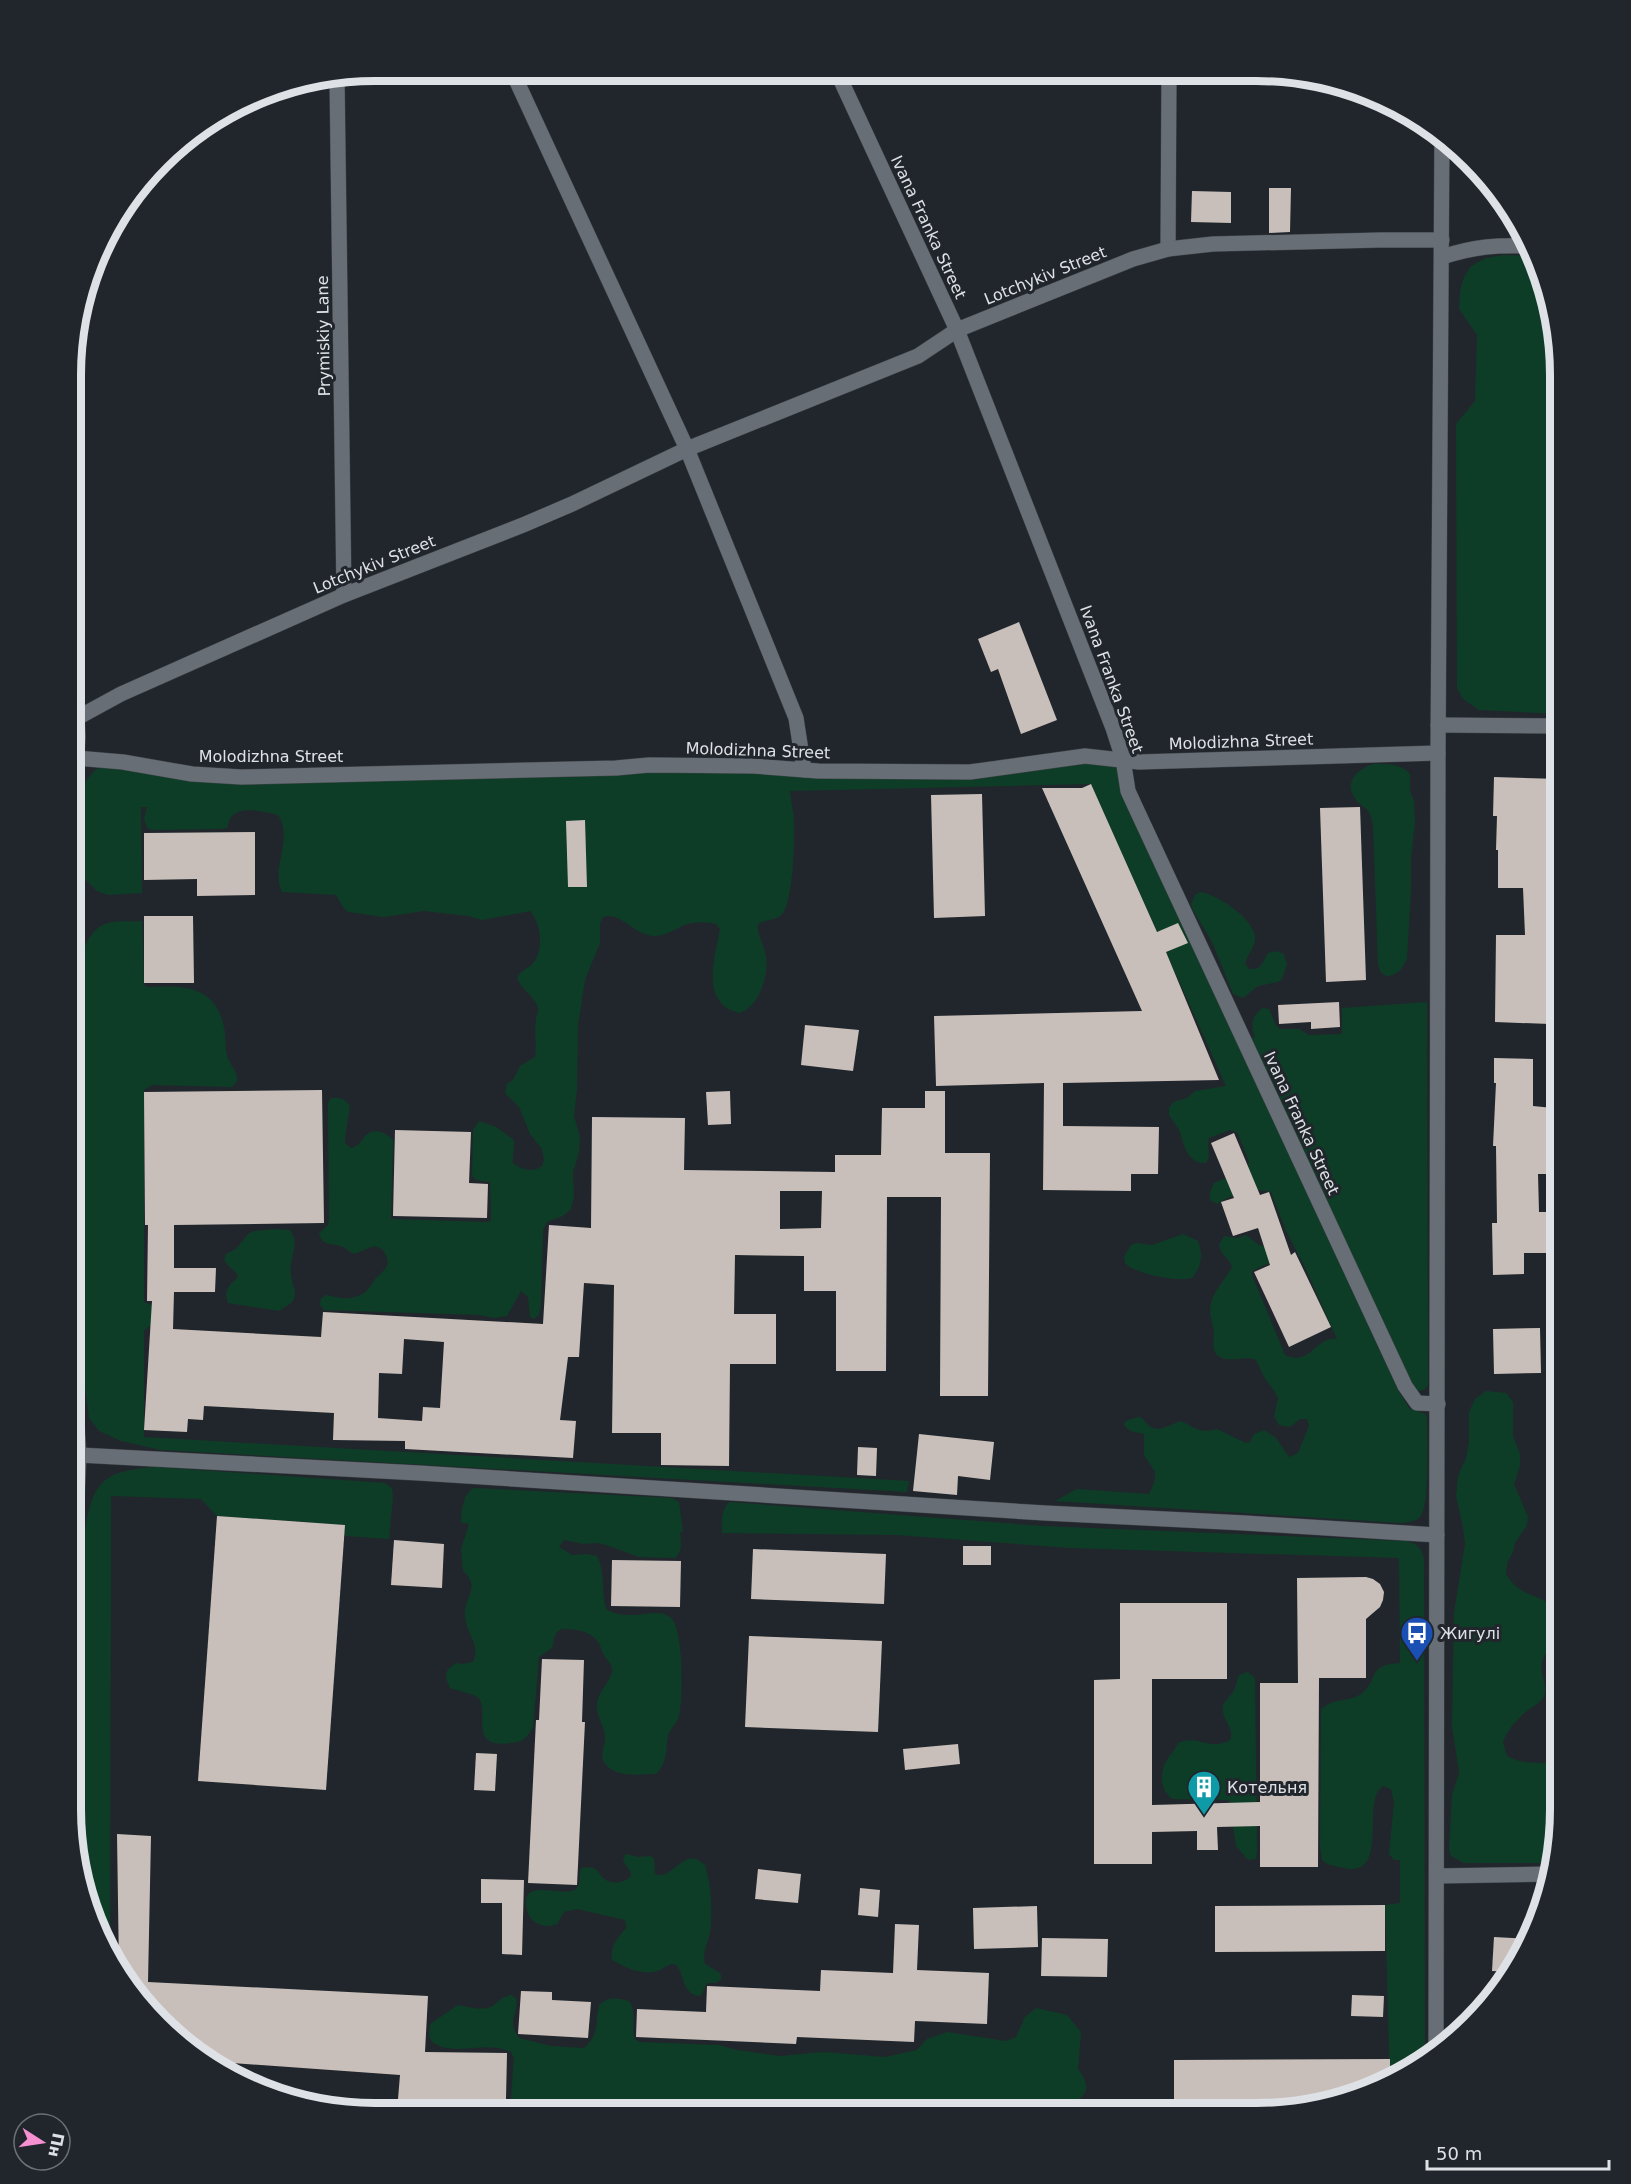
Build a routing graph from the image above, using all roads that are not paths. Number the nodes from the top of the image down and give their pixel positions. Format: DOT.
graph roads {
  1 [pos="517,81"];
  2 [pos="841,81"];
  3 [pos="1169,81"];
  4 [pos="337,84"];
  5 [pos="1442,148"];
  6 [pos="1442,240"];
  7 [pos="1520,246"];
  8 [pos="1168,249"];
  9 [pos="1442,257"];
  10 [pos="957,330"];
  11 [pos="687,448"];
  12 [pos="344,595"];
  13 [pos="81,709"];
  14 [pos="1438,725"];
  15 [pos="1550,726"];
  16 [pos="1438,753"];
  17 [pos="81,758"];
  18 [pos="1123,759"];
  19 [pos="804,770"];
  20 [pos="1438,1404"];
  21 [pos="81,1455"];
  22 [pos="1437,1535"];
  23 [pos="1542,1874"];
  24 [pos="1437,1876"];
  25 [pos="1436,2041"];
  1 -- 11 [label="street"];
  2 -- 10 [label="street, Ivana Franka Street"];
  3 -- 8 [label="street"];
  4 -- 12 [label="street, Prymiskiy Lane"];
  5 -- 6 [label="street"];
  6 -- 8 [label="street, Lotchykiv Street"];
  6 -- 9 [label="street"];
  7 -- 9 [label="street"];
  8 -- 10 [label="street, Lotchykiv Street"];
  9 -- 14 [label="street"];
  10 -- 11 [label="street, Lotchykiv Street"];
  10 -- 18 [label="street, Ivana Franka Street"];
  11 -- 12 [label="street, Lotchykiv Street"];
  11 -- 19 [label="street"];
  12 -- 13 [label="street, Lotchykiv Street"];
  14 -- 15 [label="street"];
  14 -- 16 [label="street"];
  16 -- 18 [label="street, Molodizhna Street"];
  16 -- 20 [label="street"];
  17 -- 19 [label="street, Molodizhna Street"];
  18 -- 19 [label="street, Molodizhna Street"];
  18 -- 20 [label="street, Ivana Franka Street"];
  20 -- 22 [label="street"];
  21 -- 22 [label="street"];
  22 -- 24 [label="street"];
  23 -- 24 [label="street"];
  24 -- 25 [label="street"];
}
